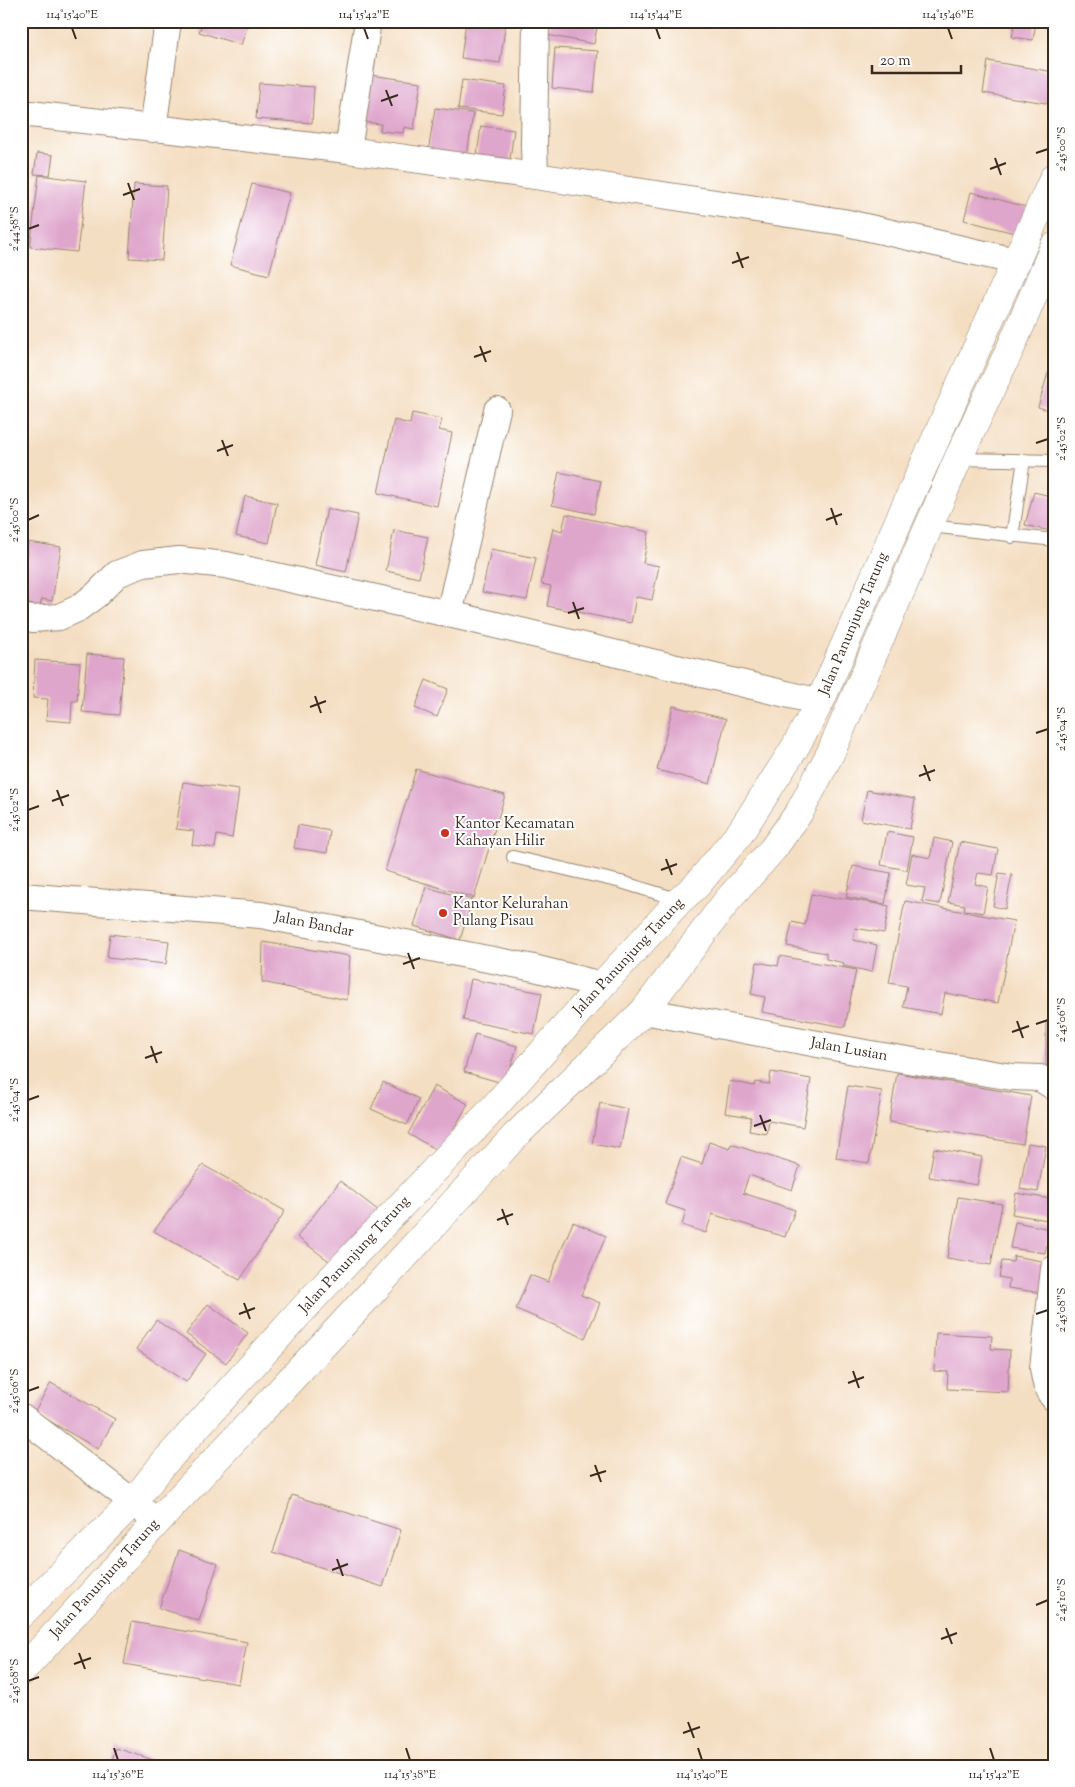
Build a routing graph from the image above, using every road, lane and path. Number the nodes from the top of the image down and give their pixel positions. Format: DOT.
graph roads {
  1 [pos="168,21"];
  2 [pos="368,21"];
  3 [pos="536,21"];
  4 [pos="21,113"];
  5 [pos="153,129"];
  6 [pos="348,150"];
  7 [pos="535,176"];
  8 [pos="1054,177"];
  9 [pos="1054,247"];
  10 [pos="1015,261"];
  11 [pos="986,328"];
  12 [pos="1012,345"];
  13 [pos="497,410"];
  14 [pos="958,459"];
  15 [pos="1024,460"];
  16 [pos="1054,461"];
  17 [pos="930,526"];
  18 [pos="1012,537"];
  19 [pos="1054,540"];
  20 [pos="449,614"];
  21 [pos="21,617"];
  22 [pos="820,702"];
  23 [pos="513,857"];
  24 [pos="688,893"];
  25 [pos="21,896"];
  26 [pos="727,901"];
  27 [pos="602,985"];
  28 [pos="644,1012"];
  29 [pos="1054,1087"];
  30 [pos="488,1114"];
  31 [pos="514,1136"];
  32 [pos="1054,1269"];
  33 [pos="1054,1398"];
  34 [pos="21,1416"];
  35 [pos="133,1502"];
  36 [pos="157,1522"];
  37 [pos="21,1614"];
  38 [pos="21,1672"];
  1 -- 5 [label="street"];
  2 -- 6 [label="street"];
  3 -- 7 [label="street"];
  4 -- 5 [label="street"];
  5 -- 6 [label="street"];
  6 -- 7 [label="street"];
  7 -- 10 [label="street"];
  8 -- 10 [label="street, Jalan Panunjung Tarung"];
  9 -- 12 [label="street, Jalan Panunjung Tarung"];
  10 -- 11 [label="street, Jalan Panunjung Tarung"];
  11 -- 12 [label="street"];
  11 -- 22 [label="street, Jalan Panunjung Tarung"];
  12 -- 14 [label="street, Jalan Panunjung Tarung"];
  13 -- 20 [label="street"];
  14 -- 15 [label="lane"];
  14 -- 17 [label="street, Jalan Panunjung Tarung"];
  15 -- 16 [label="lane"];
  15 -- 18 [label="lane"];
  17 -- 18 [label="lane"];
  17 -- 26 [label="street, Jalan Panunjung Tarung"];
  18 -- 19 [label="lane"];
  20 -- 21 [label="street"];
  20 -- 22 [label="street"];
  22 -- 24 [label="street, Jalan Panunjung Tarung"];
  23 -- 24 [label="lane"];
  24 -- 26 [label="street"];
  24 -- 27 [label="street, Jalan Panunjung Tarung"];
  25 -- 27 [label="street, Jalan Bandar"];
  26 -- 28 [label="street, Jalan Panunjung Tarung"];
  27 -- 30 [label="street, Jalan Panunjung Tarung"];
  28 -- 29 [label="street, Jalan Lusian"];
  28 -- 31 [label="street, Jalan Panunjung Tarung"];
  30 -- 31 [label="street"];
  30 -- 35 [label="street, Jalan Panunjung Tarung"];
  31 -- 36 [label="street, Jalan Panunjung Tarung"];
  32 -- 33 [label="street"];
  34 -- 35 [label="street"];
  35 -- 36 [label="street"];
  35 -- 37 [label="street, Jalan Panunjung Tarung"];
  36 -- 38 [label="street, Jalan Panunjung Tarung"];
}
